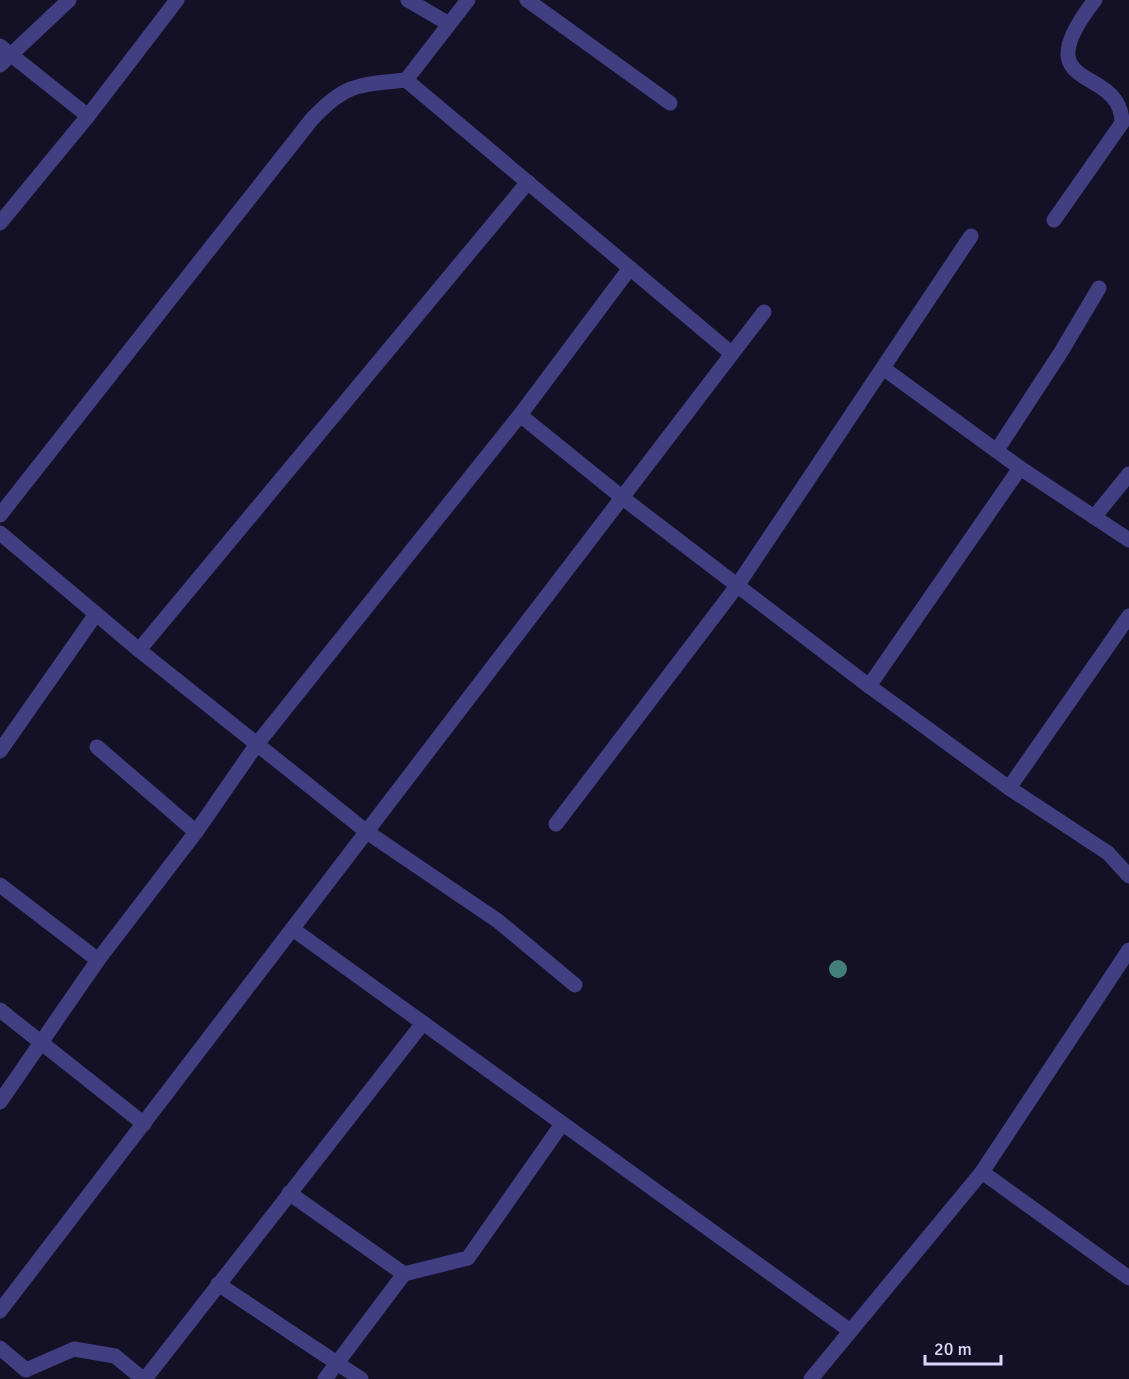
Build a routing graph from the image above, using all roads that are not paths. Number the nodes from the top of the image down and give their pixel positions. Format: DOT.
graph roads {
  1 [pos="69,0"];
  2 [pos="177,0"];
  3 [pos="408,0"];
  4 [pos="468,0"];
  5 [pos="527,0"];
  6 [pos="1095,0"];
  7 [pos="449,24"];
  8 [pos="4,55"];
  9 [pos="406,80"];
  10 [pos="670,103"];
  11 [pos="88,117"];
  12 [pos="528,182"];
  13 [pos="1054,220"];
  14 [pos="0,223"];
  15 [pos="971,236"];
  16 [pos="630,268"];
  17 [pos="1099,288"];
  18 [pos="764,312"];
  19 [pos="731,353"];
  20 [pos="883,368"];
  21 [pos="520,415"];
  22 [pos="997,450"];
  23 [pos="1020,468"];
  24 [pos="1129,474"];
  25 [pos="624,499"];
  26 [pos="0,515"];
  27 [pos="1095,516"];
  28 [pos="0,533"];
  29 [pos="1129,540"];
  30 [pos="737,586"];
  31 [pos="96,614"];
  32 [pos="1129,616"];
  33 [pos="139,650"];
  34 [pos="869,686"];
  35 [pos="257,744"];
  36 [pos="97,747"];
  37 [pos="0,751"];
  38 [pos="1009,788"];
  39 [pos="556,824"];
  40 [pos="196,832"];
  41 [pos="367,832"];
  42 [pos="1129,876"];
  43 [pos="0,885"];
  44 [pos="294,930"];
  45 [pos="1129,950"];
  46 [pos="98,960"];
  47 [pos="575,985"];
  48 [pos="0,1010"];
  49 [pos="423,1023"];
  50 [pos="40,1043"];
  51 [pos="0,1102"];
  52 [pos="144,1124"];
  53 [pos="562,1124"];
  54 [pos="982,1172"];
  55 [pos="289,1193"];
  56 [pos="404,1274"];
  57 [pos="1129,1278"];
  58 [pos="218,1284"];
  59 [pos="0,1311"];
  60 [pos="849,1330"];
  61 [pos="0,1348"];
  62 [pos="335,1362"];
  63 [pos="144,1379"];
  64 [pos="325,1379"];
  65 [pos="361,1379"];
  66 [pos="811,1379"];
  1 -- 8 [label="street"];
  2 -- 11 [label="street"];
  3 -- 7 [label="street"];
  4 -- 7 [label="street"];
  5 -- 10 [label="street"];
  6 -- 13 [label="street"];
  7 -- 9 [label="street"];
  8 -- 11 [label="street"];
  9 -- 12 [label="street"];
  9 -- 26 [label="street"];
  11 -- 14 [label="street"];
  12 -- 16 [label="street"];
  12 -- 33 [label="street"];
  15 -- 20 [label="street"];
  16 -- 19 [label="street"];
  16 -- 21 [label="street"];
  17 -- 22 [label="street"];
  18 -- 19 [label="street"];
  19 -- 25 [label="street"];
  20 -- 22 [label="street"];
  20 -- 30 [label="street"];
  21 -- 25 [label="street"];
  21 -- 35 [label="street"];
  22 -- 23 [label="street"];
  23 -- 27 [label="street"];
  23 -- 34 [label="street"];
  24 -- 27 [label="street"];
  25 -- 30 [label="street"];
  25 -- 41 [label="street"];
  27 -- 29 [label="street"];
  28 -- 31 [label="street"];
  30 -- 34 [label="street"];
  30 -- 39 [label="street"];
  31 -- 33 [label="street"];
  31 -- 37 [label="street"];
  32 -- 38 [label="street"];
  33 -- 35 [label="street"];
  34 -- 38 [label="street"];
  35 -- 40 [label="street"];
  35 -- 41 [label="street"];
  36 -- 40 [label="street"];
  38 -- 42 [label="street"];
  40 -- 46 [label="street"];
  41 -- 44 [label="street"];
  41 -- 47 [label="street"];
  43 -- 46 [label="street"];
  44 -- 49 [label="street"];
  44 -- 52 [label="street"];
  45 -- 54 [label="street"];
  46 -- 50 [label="street"];
  48 -- 50 [label="street"];
  49 -- 53 [label="street"];
  49 -- 55 [label="street"];
  50 -- 51 [label="street"];
  50 -- 52 [label="street"];
  52 -- 59 [label="street"];
  53 -- 56 [label="street"];
  53 -- 60 [label="street"];
  54 -- 57 [label="street"];
  54 -- 60 [label="street"];
  55 -- 56 [label="street"];
  55 -- 58 [label="street"];
  56 -- 62 [label="street"];
  58 -- 62 [label="street"];
  58 -- 63 [label="street"];
  60 -- 66 [label="street"];
  61 -- 63 [label="street"];
  62 -- 64 [label="street"];
  62 -- 65 [label="street"];
}
